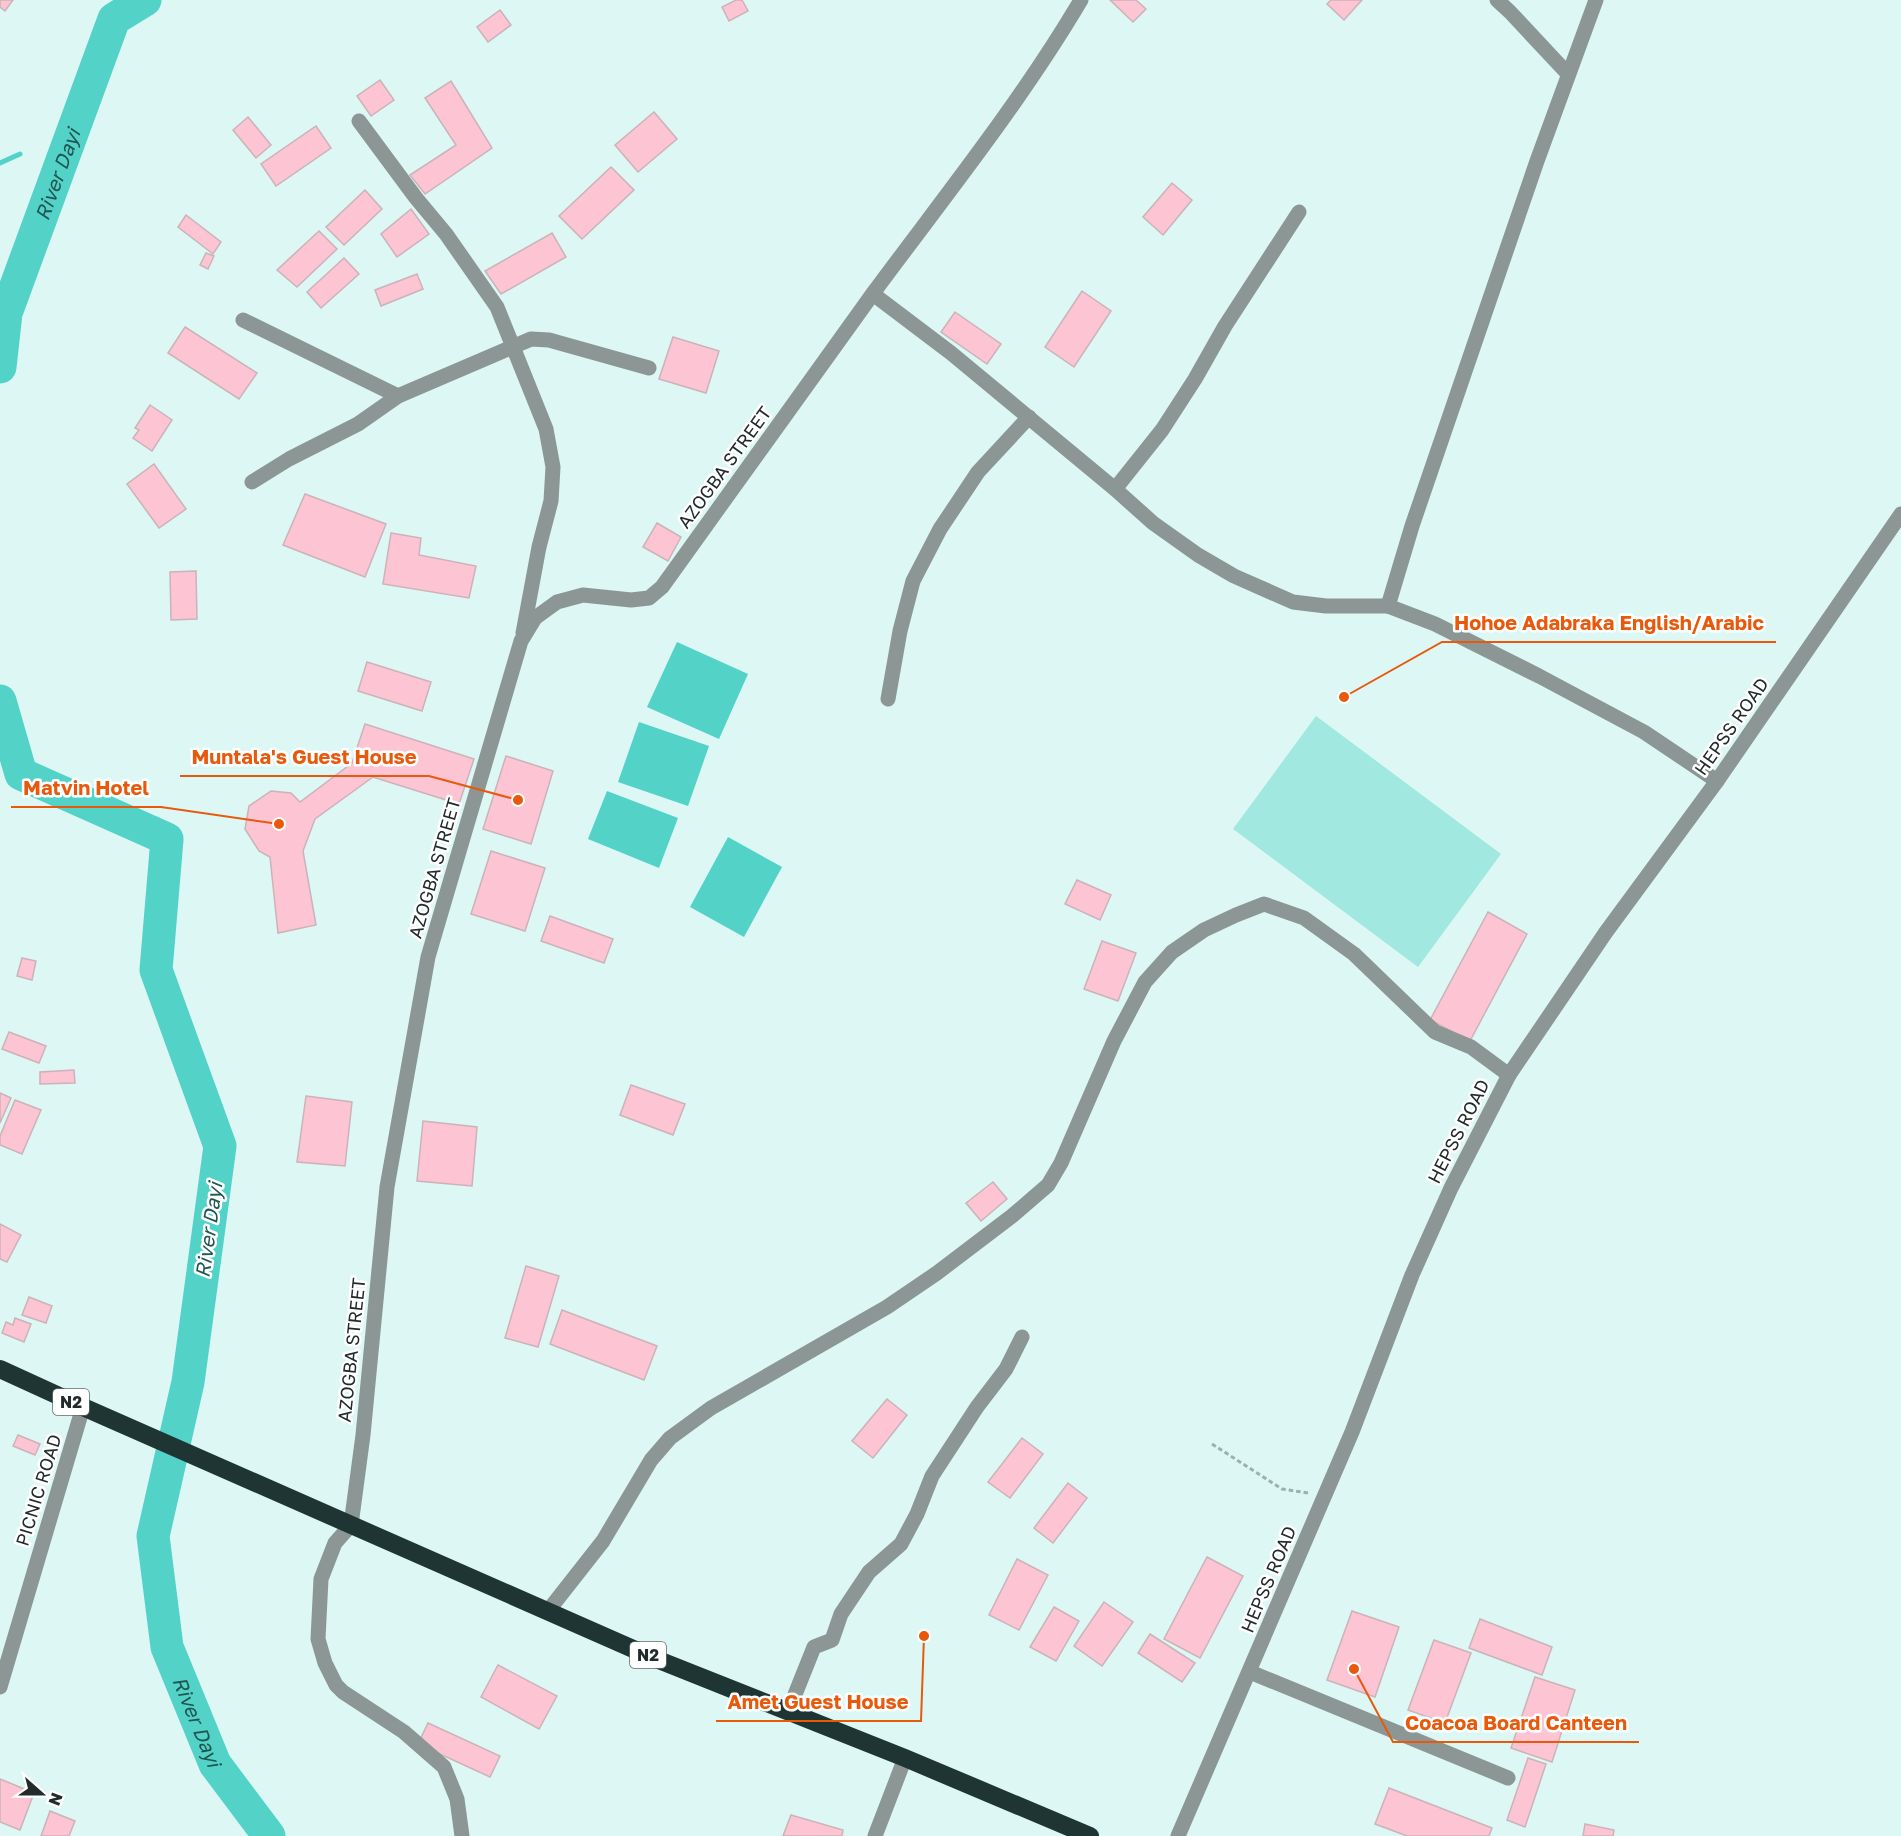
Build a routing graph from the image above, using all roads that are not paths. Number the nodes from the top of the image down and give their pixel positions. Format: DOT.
graph roads {
  1 [pos="1081,0"];
  2 [pos="1497,0"];
  3 [pos="1596,0"];
  4 [pos="1568,74"];
  5 [pos="358,121"];
  6 [pos="1299,212"];
  7 [pos="873,294"];
  8 [pos="243,320"];
  9 [pos="514,347"];
  10 [pos="648,368"];
  11 [pos="398,396"];
  12 [pos="1029,417"];
  13 [pos="252,482"];
  14 [pos="1115,489"];
  15 [pos="1901,514"];
  16 [pos="1388,606"];
  17 [pos="521,641"];
  18 [pos="888,699"];
  19 [pos="1717,781"];
  20 [pos="1509,1075"];
  21 [pos="1022,1337"];
  22 [pos="0,1369"];
  23 [pos="83,1407"];
  24 [pos="351,1525"];
  25 [pos="548,1611"];
  26 [pos="1250,1672"];
  27 [pos="0,1687"];
  28 [pos="788,1712"];
  29 [pos="904,1758"];
  30 [pos="1508,1778"];
  31 [pos="462,1836"];
  32 [pos="875,1836"];
  33 [pos="1090,1836"];
  34 [pos="1178,1836"];
  1 -- 7 [label="street, AZOGBA STREET"];
  2 -- 4 [label="street"];
  3 -- 4 [label="street"];
  4 -- 16 [label="street"];
  5 -- 9 [label="street"];
  6 -- 14 [label="street"];
  7 -- 12 [label="street"];
  7 -- 17 [label="street, AZOGBA STREET"];
  8 -- 11 [label="street"];
  9 -- 10 [label="street"];
  9 -- 11 [label="street"];
  9 -- 17 [label="street"];
  11 -- 13 [label="street"];
  12 -- 14 [label="street"];
  12 -- 18 [label="street"];
  14 -- 16 [label="street"];
  15 -- 19 [label="street, HEPSS ROAD"];
  16 -- 19 [label="street"];
  17 -- 24 [label="street, AZOGBA STREET"];
  19 -- 20 [label="street, HEPSS ROAD"];
  20 -- 25 [label="street"];
  20 -- 26 [label="street, HEPSS ROAD"];
  21 -- 28 [label="street"];
  22 -- 23 [label="highway, N2"];
  23 -- 24 [label="highway, N2"];
  23 -- 27 [label="street, PICNIC ROAD"];
  24 -- 25 [label="highway, N2"];
  24 -- 31 [label="street"];
  25 -- 28 [label="highway, N2"];
  26 -- 30 [label="street"];
  26 -- 34 [label="street, HEPSS ROAD"];
  28 -- 29 [label="highway, N2"];
  29 -- 32 [label="street"];
  29 -- 33 [label="highway, N2"];
}
